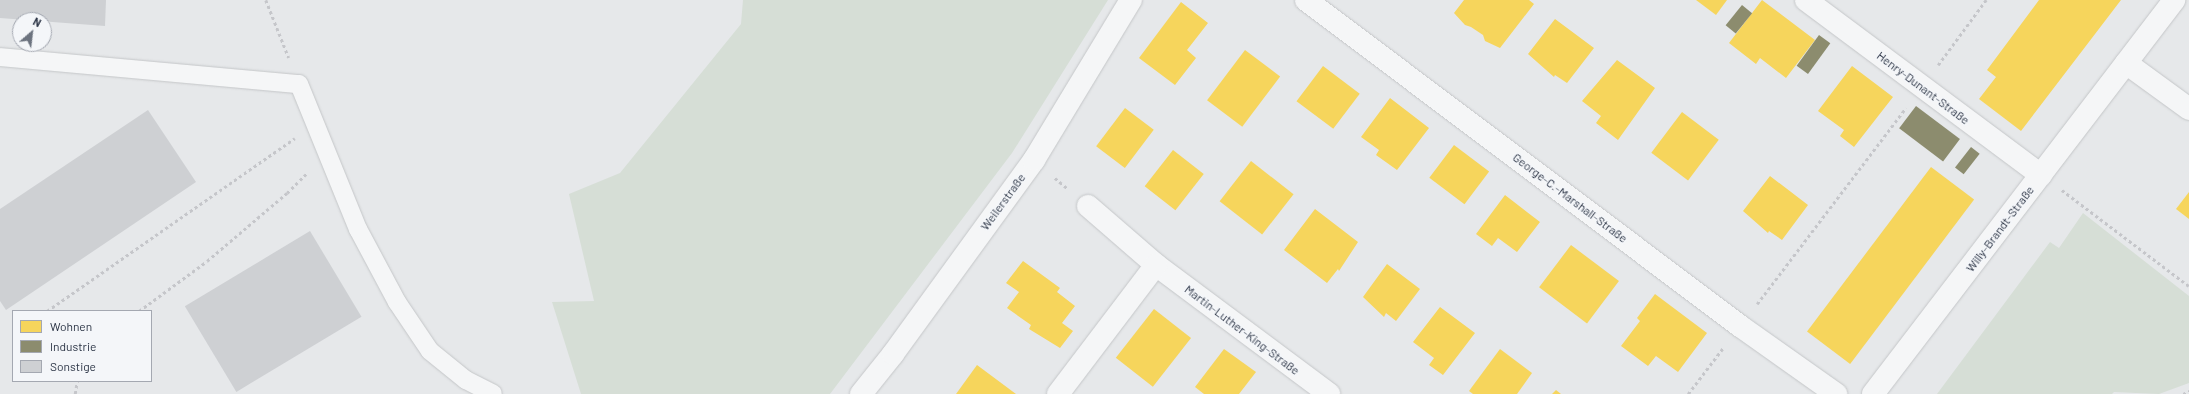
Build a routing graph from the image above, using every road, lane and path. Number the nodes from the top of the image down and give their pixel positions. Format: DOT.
graph roads {
  1 [pos="266,0"];
  2 [pos="1131,0"];
  3 [pos="1306,0"];
  4 [pos="1806,0"];
  5 [pos="1986,0"];
  6 [pos="2174,0"];
  7 [pos="0,56"];
  8 [pos="2126,63"];
  9 [pos="299,84"];
  10 [pos="1921,88"];
  11 [pos="2189,109"];
  12 [pos="315,123"];
  13 [pos="327,153"];
  14 [pos="1034,160"];
  15 [pos="2041,175"];
  16 [pos="1088,206"];
  17 [pos="1156,265"];
  18 [pos="2189,286"];
  19 [pos="48,310"];
  20 [pos="140,310"];
  21 [pos="1740,326"];
  22 [pos="77,382"];
  23 [pos="2189,391"];
  24 [pos="75,394"];
  25 [pos="493,394"];
  26 [pos="861,394"];
  27 [pos="1058,394"];
  28 [pos="1328,394"];
  29 [pos="1688,394"];
  30 [pos="1836,394"];
  31 [pos="1873,394"];
  32 [pos="2183,394"];
  1 -- 9 [label="path"];
  2 -- 14 [label="street, Weilerstraße"];
  3 -- 21 [label="street, George-C.-Marshall-Straße"];
  4 -- 10 [label="street, Henry-Dunant-Straße"];
  5 -- 10 [label="path"];
  6 -- 8 [label="street, Willy-Brandt-Straße"];
  7 -- 9 [label="lane"];
  8 -- 11 [label="street"];
  8 -- 15 [label="street, Willy-Brandt-Straße"];
  9 -- 12 [label="lane"];
  10 -- 15 [label="street, Henry-Dunant-Straße"];
  10 -- 21 [label="path"];
  12 -- 13 [label="lane"];
  12 -- 19 [label="path"];
  13 -- 20 [label="path"];
  13 -- 25 [label="lane"];
  14 -- 16 [label="path"];
  14 -- 26 [label="street, Weilerstraße"];
  15 -- 18 [label="path"];
  15 -- 31 [label="street, Willy-Brandt-Straße"];
  16 -- 17 [label="street, Martin-Luther-King-Straße"];
  17 -- 27 [label="street"];
  17 -- 28 [label="street, Martin-Luther-King-Straße"];
  21 -- 29 [label="path"];
  21 -- 30 [label="street, George-C.-Marshall-Straße"];
  22 -- 24 [label="path"];
  23 -- 32 [label="path"];
}
